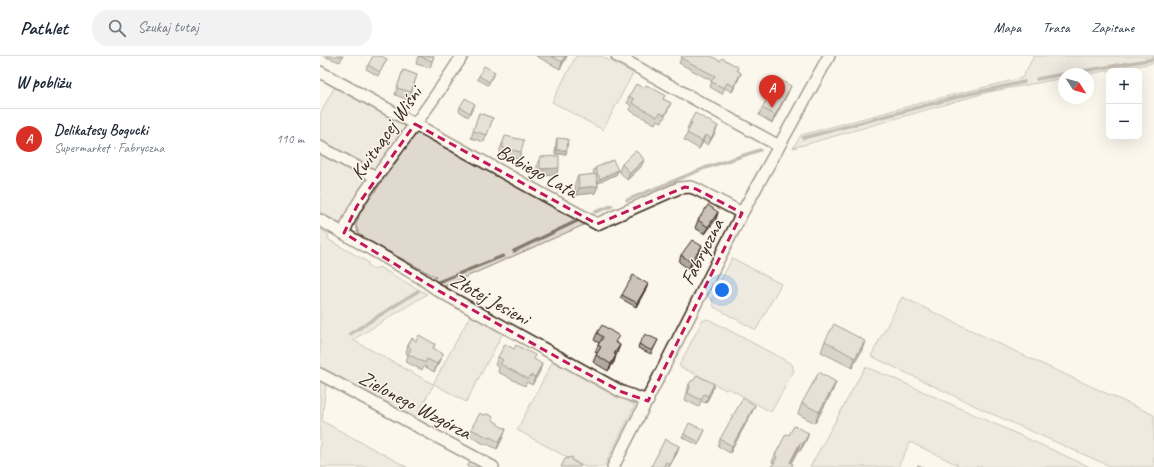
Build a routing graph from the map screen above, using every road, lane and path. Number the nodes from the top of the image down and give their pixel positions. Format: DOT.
graph roads {
  1 [pos="462,56"];
  2 [pos="617,56"];
  3 [pos="829,56"];
  4 [pos="320,72"];
  5 [pos="415,124"];
  6 [pos="779,146"];
  7 [pos="320,147"];
  8 [pos="376,177"];
  9 [pos="742,213"];
  10 [pos="320,220"];
  11 [pos="344,233"];
  12 [pos="320,374"];
  13 [pos="648,401"];
  14 [pos="493,467"];
  15 [pos="614,467"];
  1 -- 5 [label="street, Kwitnącej Wiśni"];
  2 -- 6 [label="street"];
  3 -- 6 [label="street, Fabryczna"];
  4 -- 5 [label="street, Babiego Lata"];
  5 -- 8 [label="street, Kwitnącej Wiśni"];
  5 -- 9 [label="street, Babiego Lata"];
  6 -- 9 [label="street, Fabryczna"];
  7 -- 8 [label="street"];
  8 -- 11 [label="street, Kwitnącej Wiśni"];
  9 -- 13 [label="street, Fabryczna"];
  10 -- 11 [label="street, Złotej Jesieni"];
  11 -- 13 [label="street, Złotej Jesieni"];
  12 -- 14 [label="street, Zielonego Wzgórza"];
  13 -- 15 [label="street, Fabryczna"];
}
